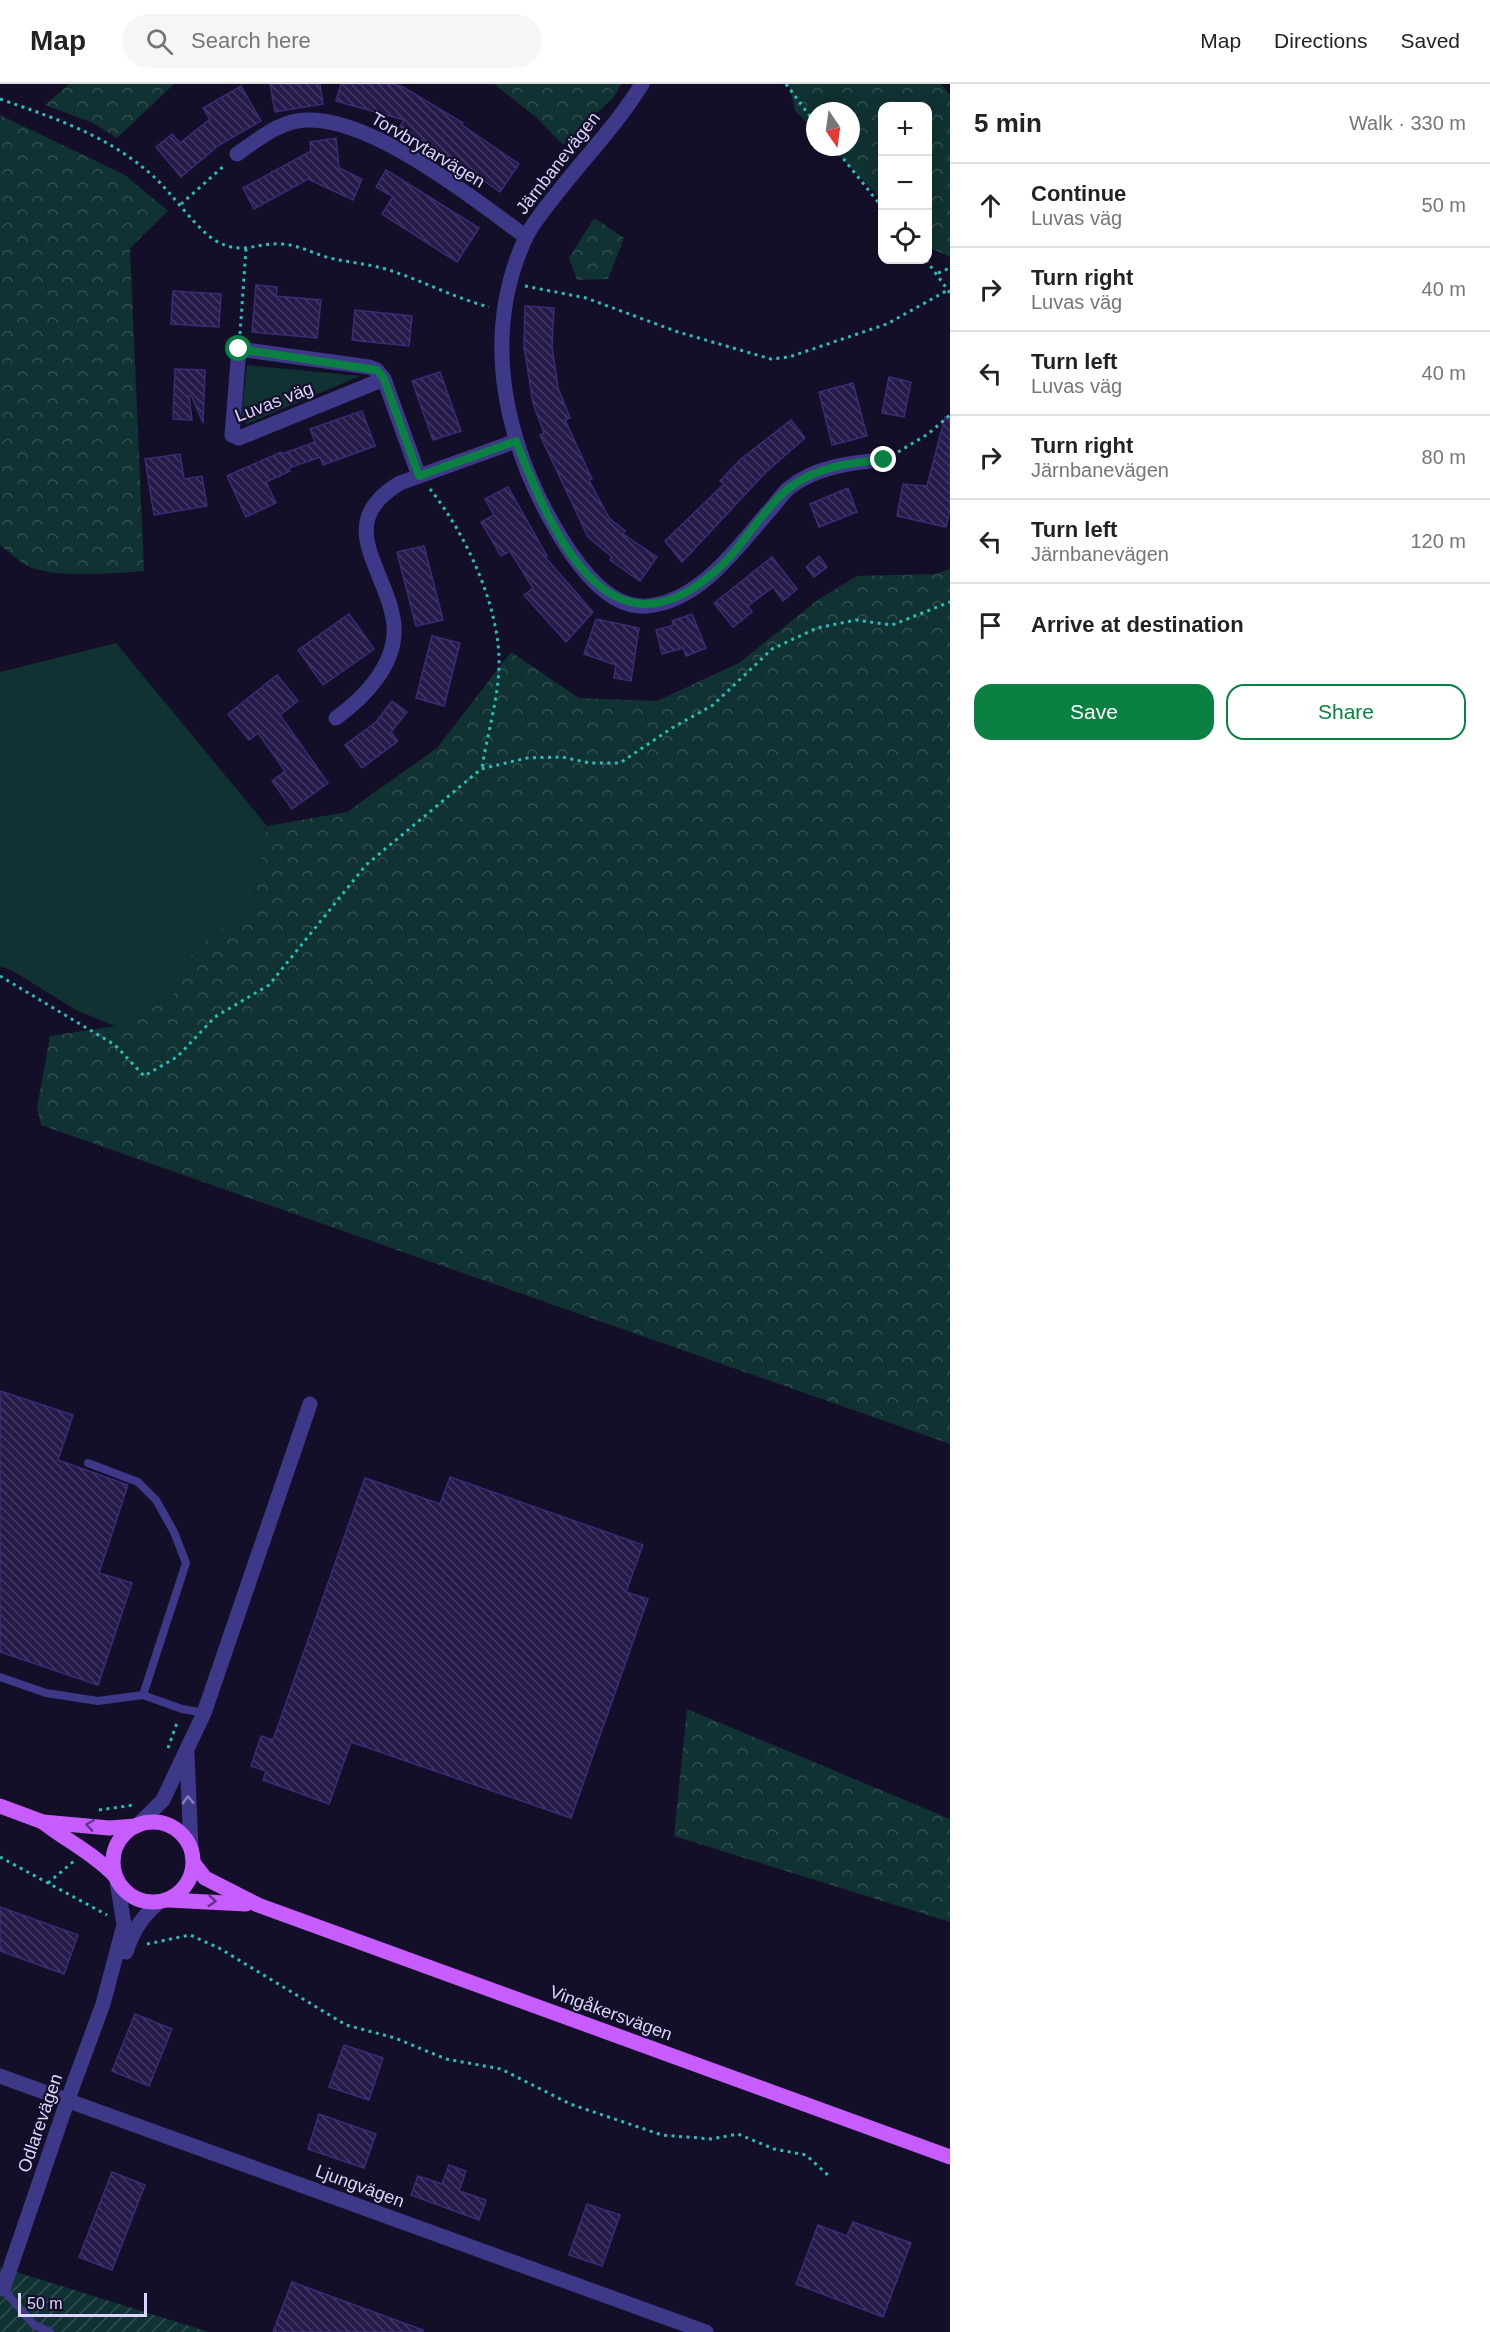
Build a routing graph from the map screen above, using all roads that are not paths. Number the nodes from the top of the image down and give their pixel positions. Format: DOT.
graph roads {
  1 [pos="642,84"];
  2 [pos="237,154"];
  3 [pos="526,237"];
  4 [pos="384,379"];
  5 [pos="516,441"];
  6 [pos="884,460"];
  7 [pos="419,476"];
  8 [pos="336,717"];
  9 [pos="310,1404"];
  10 [pos="88,1463"];
  11 [pos="0,1677"];
  12 [pos="143,1695"];
  13 [pos="204,1713"];
  14 [pos="187,1751"];
  15 [pos="0,1806"];
  16 [pos="43,1822"];
  17 [pos="138,1825"];
  18 [pos="191,1849"];
  19 [pos="194,1864"];
  20 [pos="116,1878"];
  21 [pos="163,1901"];
  22 [pos="258,1905"];
  23 [pos="103,2004"];
  24 [pos="0,2076"];
  25 [pos="68,2099"];
  26 [pos="950,2157"];
  27 [pos="1,2290"];
  28 [pos="50,2332"];
  29 [pos="706,2332"];
  1 -- 3 [label="street, Järnbanevägen"];
  2 -- 3 [label="street, Torvbrytarvägen"];
  3 -- 5 [label="street, Järnbanevägen"];
  4 -- 4 [label="street, Luvas väg"];
  4 -- 7 [label="street"];
  5 -- 6 [label="street, Järnbanevägen"];
  5 -- 7 [label="street"];
  7 -- 8 [label="street"];
  9 -- 13 [label="street"];
  10 -- 12 [label="lane"];
  11 -- 12 [label="lane"];
  12 -- 13 [label="lane"];
  13 -- 14 [label="street"];
  14 -- 17 [label="street"];
  18 -- 14 [label="street, one-way"];
  15 -- 16 [label="main road"];
  17 -- 16 [label="main road, one-way"];
  16 -- 20 [label="main road"];
  17 -- 18 [label="main road"];
  17 -- 20 [label="main road"];
  18 -- 19 [label="main road"];
  19 -- 21 [label="main road"];
  19 -- 22 [label="main road, Vingåkersvägen"];
  20 -- 21 [label="main road"];
  20 -- 23 [label="street, Odlarevägen"];
  21 -- 22 [label="main road, Vingåkersvägen, one-way"];
  21 -- 23 [label="street, Odlarevägen"];
  22 -- 26 [label="main road, Vingåkersvägen"];
  23 -- 25 [label="street, Odlarevägen"];
  24 -- 25 [label="street, Ljungvägen"];
  25 -- 27 [label="street, Odlarevägen"];
  25 -- 29 [label="street, Ljungvägen"];
  27 -- 28 [label="lane"];
}
